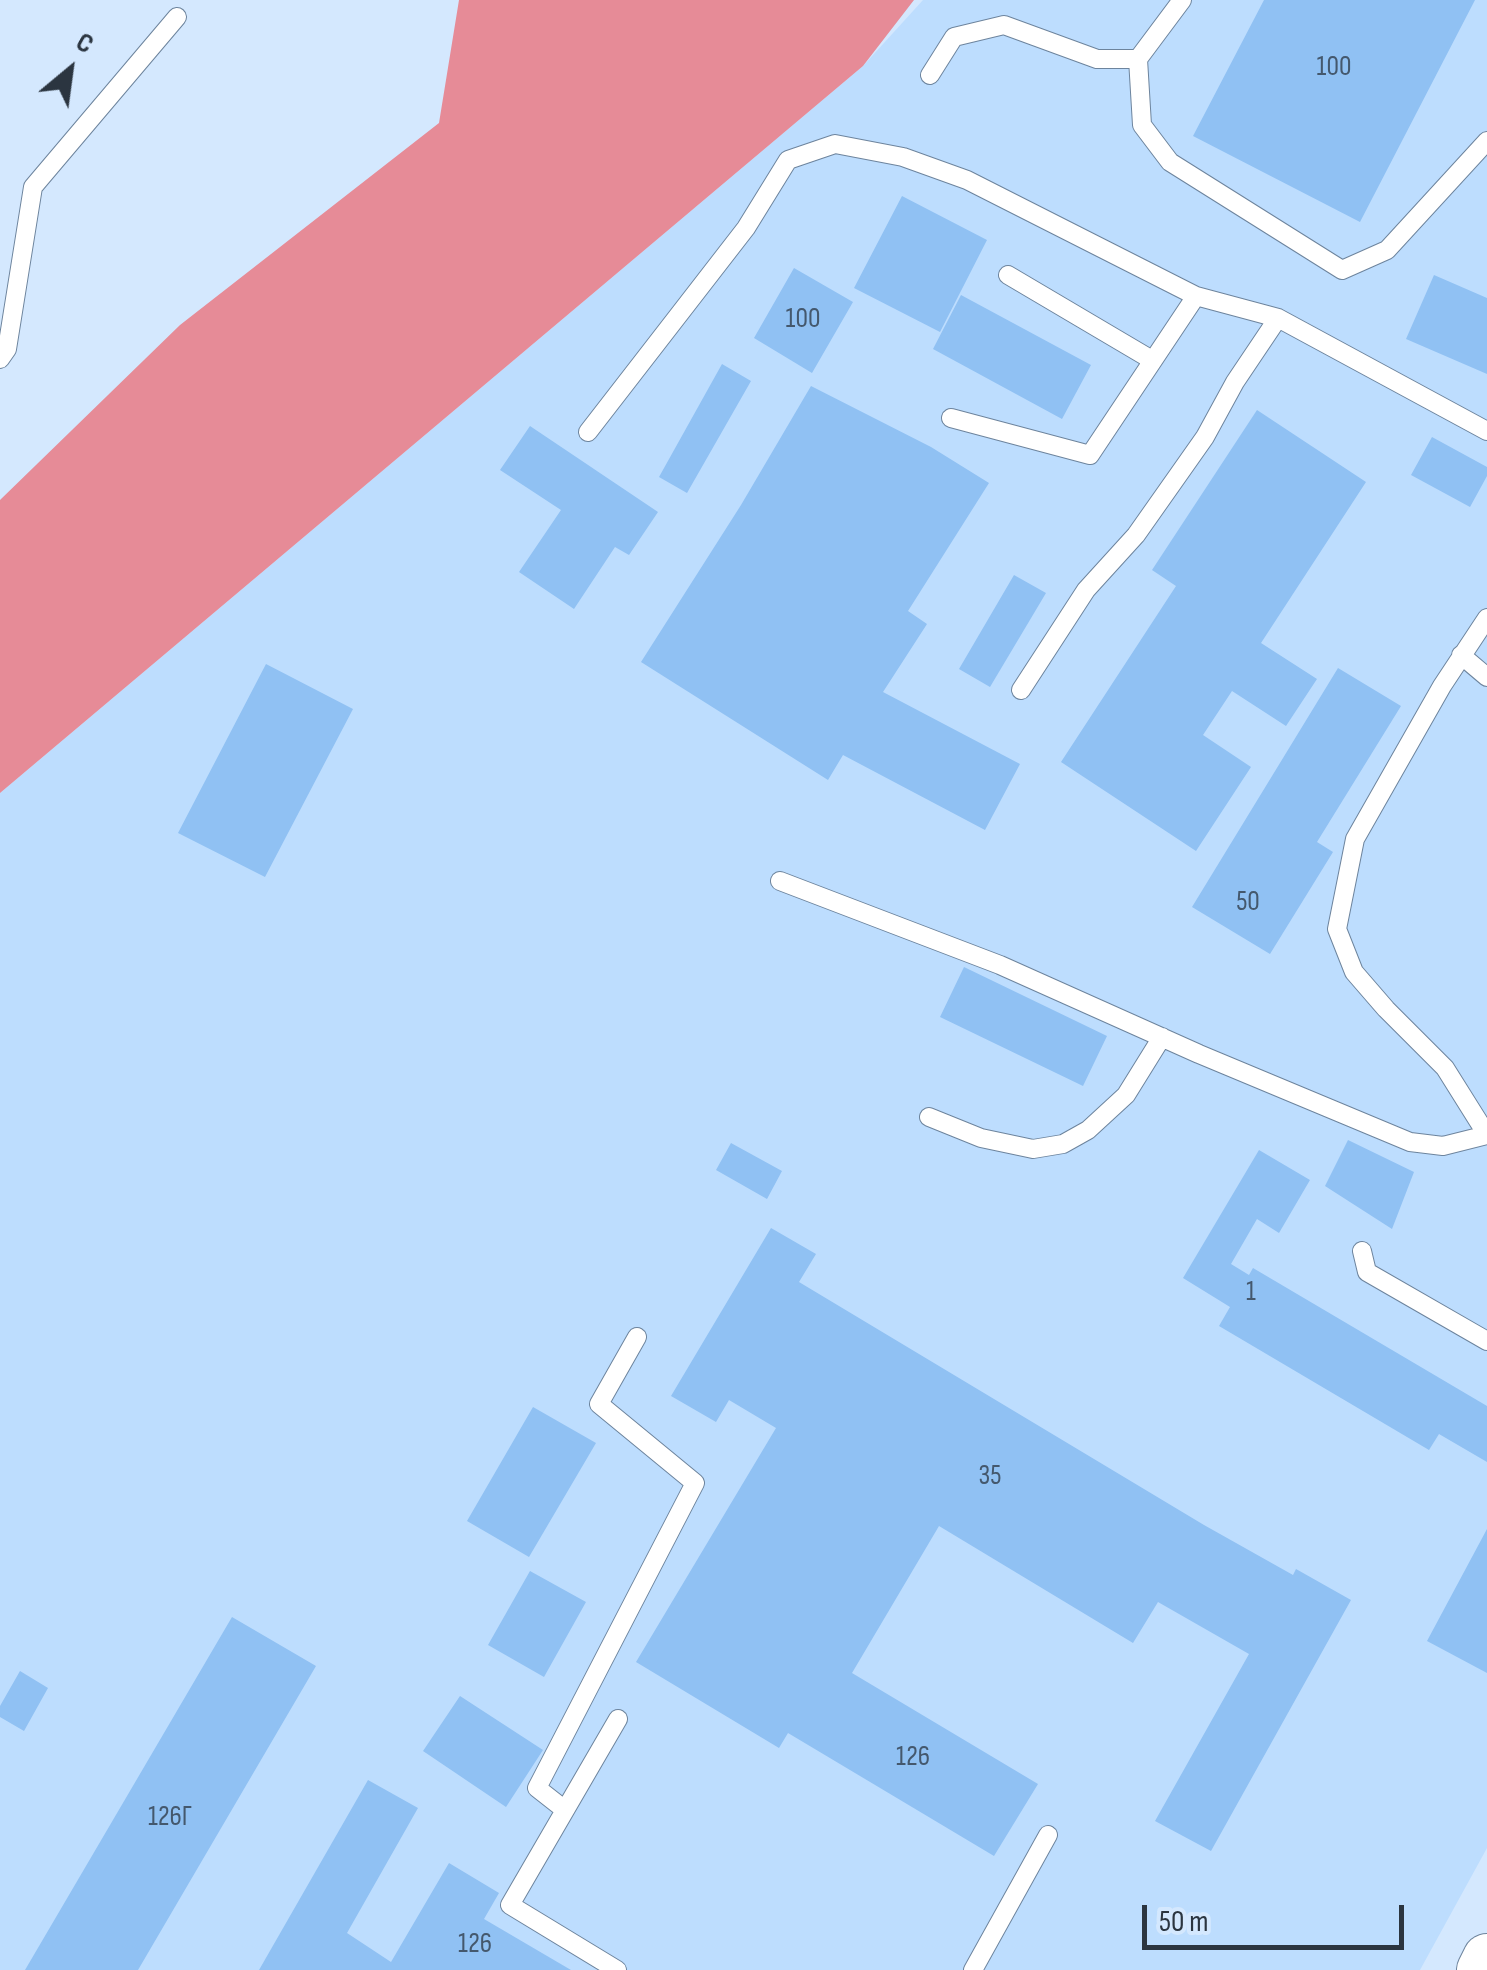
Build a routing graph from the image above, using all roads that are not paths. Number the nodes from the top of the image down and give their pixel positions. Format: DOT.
graph roads {
  1 [pos="1182,0"];
  2 [pos="177,17"];
  3 [pos="1138,59"];
  4 [pos="930,75"];
  5 [pos="1487,141"];
  6 [pos="1008,275"];
  7 [pos="1196,296"];
  8 [pos="1278,318"];
  9 [pos="0,359"];
  10 [pos="1152,360"];
  11 [pos="951,418"];
  12 [pos="1487,431"];
  13 [pos="588,432"];
  14 [pos="1487,618"];
  15 [pos="1460,655"];
  16 [pos="1487,677"];
  17 [pos="1020,690"];
  18 [pos="780,881"];
  19 [pos="1162,1037"];
  20 [pos="929,1117"];
  21 [pos="1362,1251"];
  22 [pos="637,1336"];
  23 [pos="1487,1342"];
  24 [pos="618,1720"];
  25 [pos="565,1810"];
  26 [pos="1048,1835"];
  27 [pos="1487,1958"];
  28 [pos="618,1970"];
  29 [pos="972,1970"];
  30 [pos="1480,1970"];
  1 -- 3 [label="lane"];
  2 -- 9 [label="lane"];
  3 -- 4 [label="lane"];
  3 -- 5 [label="lane"];
  6 -- 10 [label="lane"];
  7 -- 8 [label="lane"];
  7 -- 10 [label="lane"];
  7 -- 13 [label="lane"];
  8 -- 12 [label="lane"];
  8 -- 17 [label="lane"];
  10 -- 11 [label="lane"];
  14 -- 15 [label="lane"];
  15 -- 16 [label="lane"];
  15 -- 19 [label="lane"];
  18 -- 19 [label="lane"];
  19 -- 20 [label="lane"];
  21 -- 23 [label="lane"];
  22 -- 25 [label="lane"];
  24 -- 25 [label="lane"];
  25 -- 28 [label="lane"];
  26 -- 29 [label="lane"];
  27 -- 30 [label="main road"];
}
